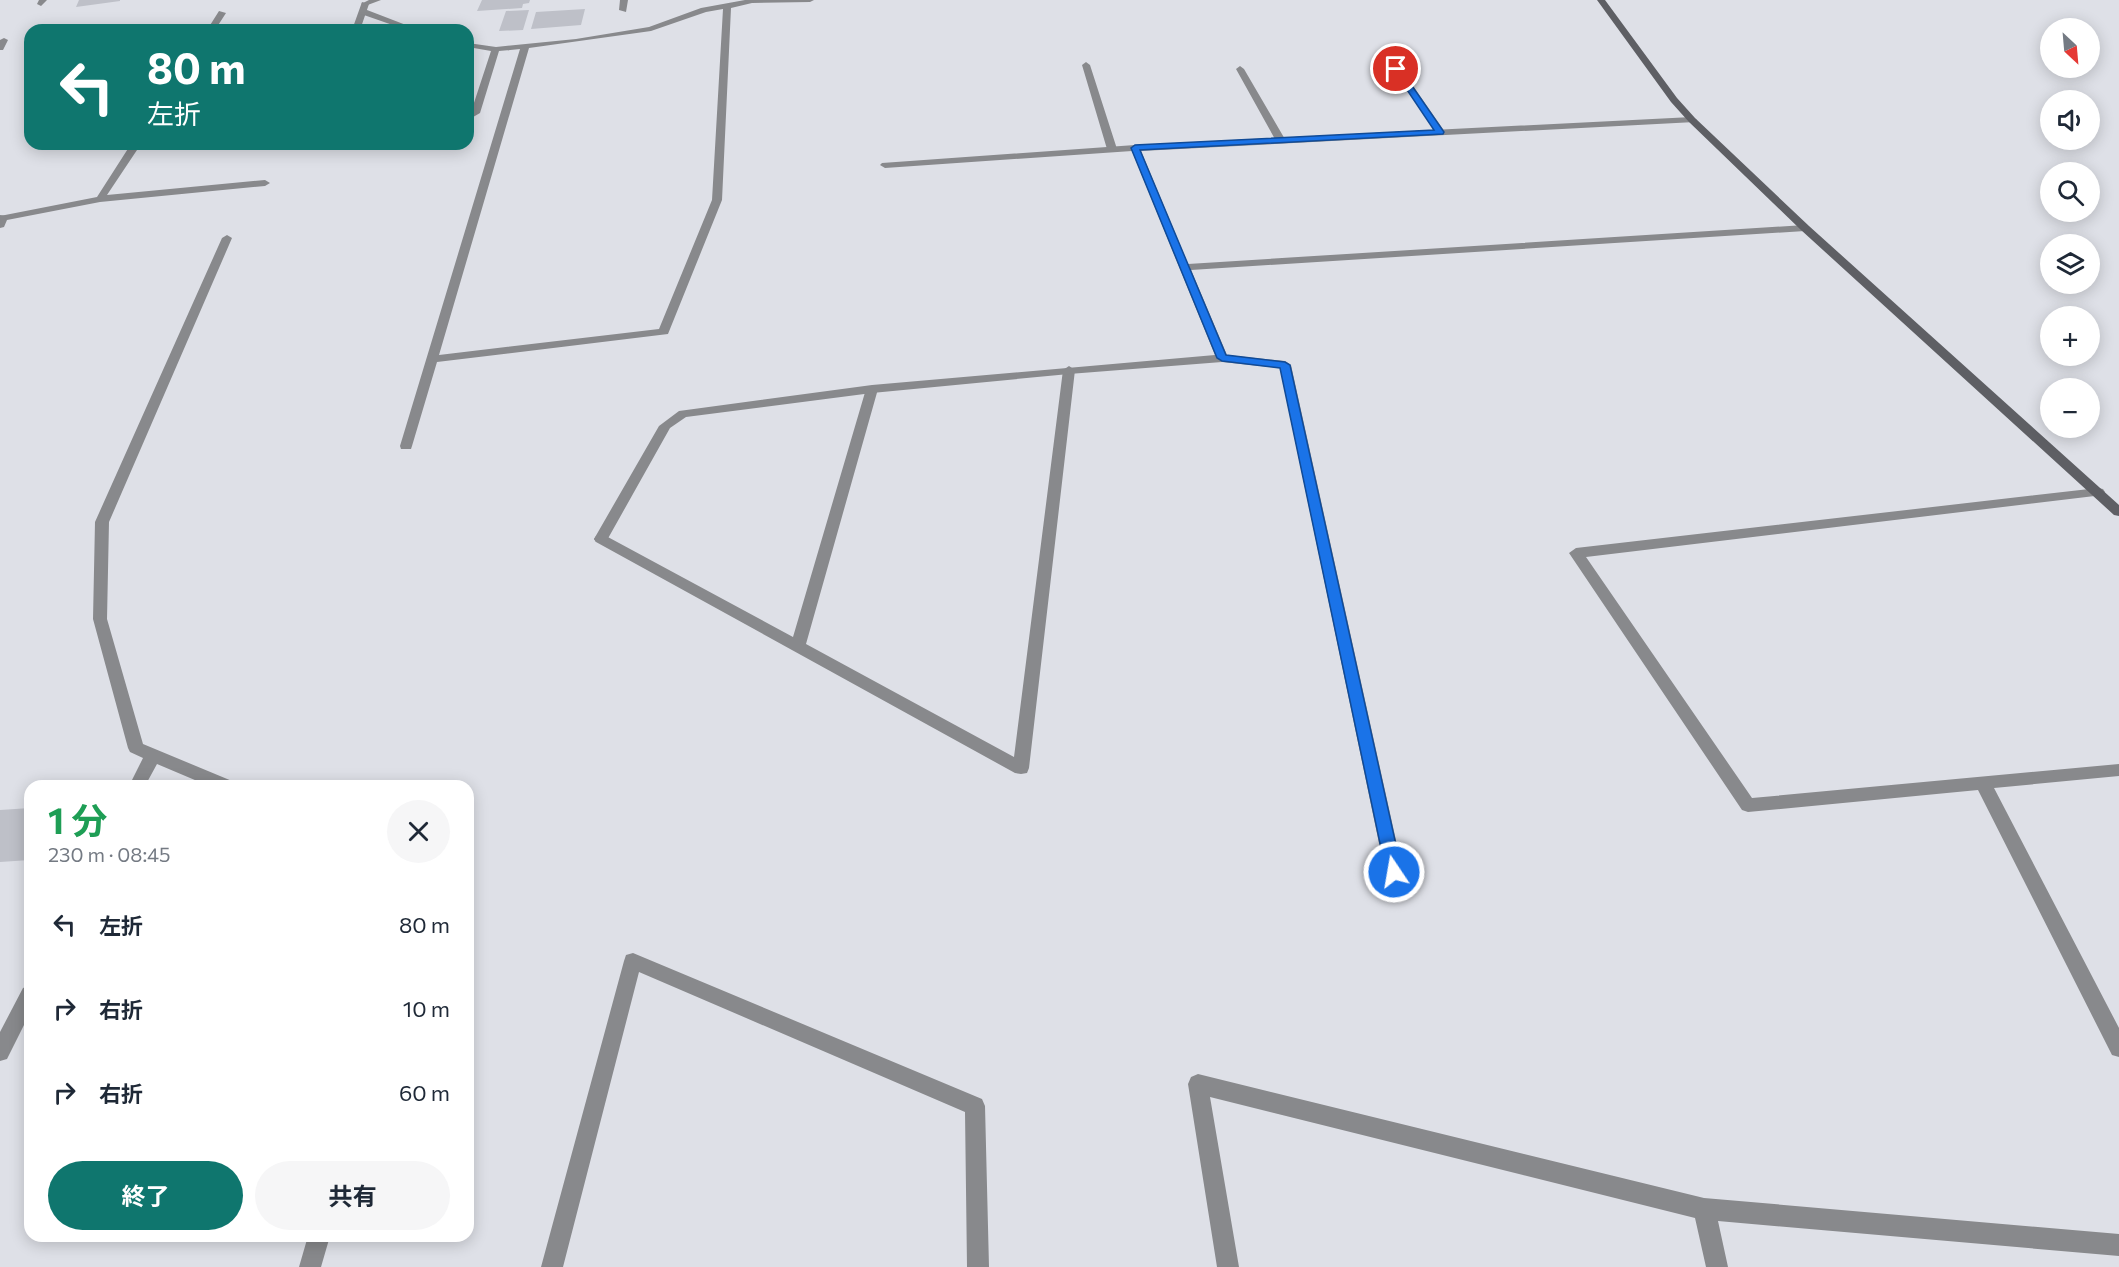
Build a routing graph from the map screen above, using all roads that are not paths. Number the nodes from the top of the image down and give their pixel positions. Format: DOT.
graph roads {
  1 [pos="377,0"];
  2 [pos="624,0"];
  3 [pos="810,0"];
  4 [pos="1601,0"];
  5 [pos="727,6"];
  6 [pos="365,8"];
  7 [pos="623,10"];
  8 [pos="222,13"];
  9 [pos="215,24"];
  10 [pos="358,24"];
  11 [pos="401,24"];
  12 [pos="474,46"];
  13 [pos="525,47"];
  14 [pos="496,49"];
  15 [pos="1086,65"];
  16 [pos="1240,69"];
  17 [pos="1396,69"];
  18 [pos="474,114"];
  19 [pos="1692,120"];
  20 [pos="1440,132"];
  21 [pos="1281,141"];
  22 [pos="1135,148"];
  23 [pos="1112,149"];
  24 [pos="132,150"];
  25 [pos="885,165"];
  26 [pos="265,183"];
  27 [pos="100,199"];
  28 [pos="1,220"];
  29 [pos="1805,228"];
  30 [pos="227,238"];
  31 [pos="1184,267"];
  32 [pos="1222,358"];
  33 [pos="432,359"];
  34 [pos="1069,370"];
  35 [pos="872,389"];
  36 [pos="405,446"];
  37 [pos="2098,492"];
  38 [pos="2119,512"];
  39 [pos="798,646"];
  40 [pos="153,755"];
  41 [pos="2119,770"];
  42 [pos="140,780"];
  43 [pos="212,780"];
  44 [pos="1983,783"];
  45 [pos="1394,872"];
  46 [pos="24,1006"];
  47 [pos="2119,1048"];
  48 [pos="0,1052"];
  49 [pos="1704,1209"];
  50 [pos="317,1242"];
  51 [pos="2119,1245"];
  52 [pos="310,1267"];
  53 [pos="552,1267"];
  54 [pos="978,1267"];
  55 [pos="1228,1267"];
  56 [pos="1717,1267"];
  1 -- 6 [label="street"];
  2 -- 7 [label="street"];
  3 -- 5 [label="street"];
  4 -- 19 [label="street"];
  5 -- 13 [label="street"];
  5 -- 33 [label="street"];
  6 -- 10 [label="street"];
  6 -- 11 [label="street"];
  8 -- 9 [label="street"];
  12 -- 14 [label="street"];
  13 -- 14 [label="street"];
  13 -- 33 [label="street"];
  14 -- 18 [label="street"];
  15 -- 23 [label="street"];
  16 -- 21 [label="street"];
  17 -- 20 [label="street"];
  19 -- 20 [label="street"];
  19 -- 29 [label="street"];
  20 -- 21 [label="street"];
  21 -- 22 [label="street"];
  22 -- 23 [label="street"];
  22 -- 31 [label="street"];
  23 -- 25 [label="street"];
  24 -- 27 [label="street"];
  26 -- 27 [label="street"];
  27 -- 28 [label="street"];
  29 -- 31 [label="street"];
  29 -- 37 [label="street"];
  30 -- 40 [label="street"];
  31 -- 32 [label="street"];
  32 -- 34 [label="street"];
  32 -- 45 [label="street"];
  33 -- 36 [label="street"];
  34 -- 35 [label="street"];
  34 -- 39 [label="street"];
  35 -- 39 [label="street"];
  35 -- 39 [label="street"];
  37 -- 38 [label="street"];
  37 -- 44 [label="street"];
  40 -- 42 [label="street"];
  40 -- 43 [label="street"];
  41 -- 44 [label="street"];
  44 -- 47 [label="street"];
  46 -- 48 [label="street"];
  49 -- 51 [label="street"];
  49 -- 55 [label="street"];
  49 -- 56 [label="street"];
  50 -- 52 [label="street"];
  53 -- 54 [label="street"];
}
